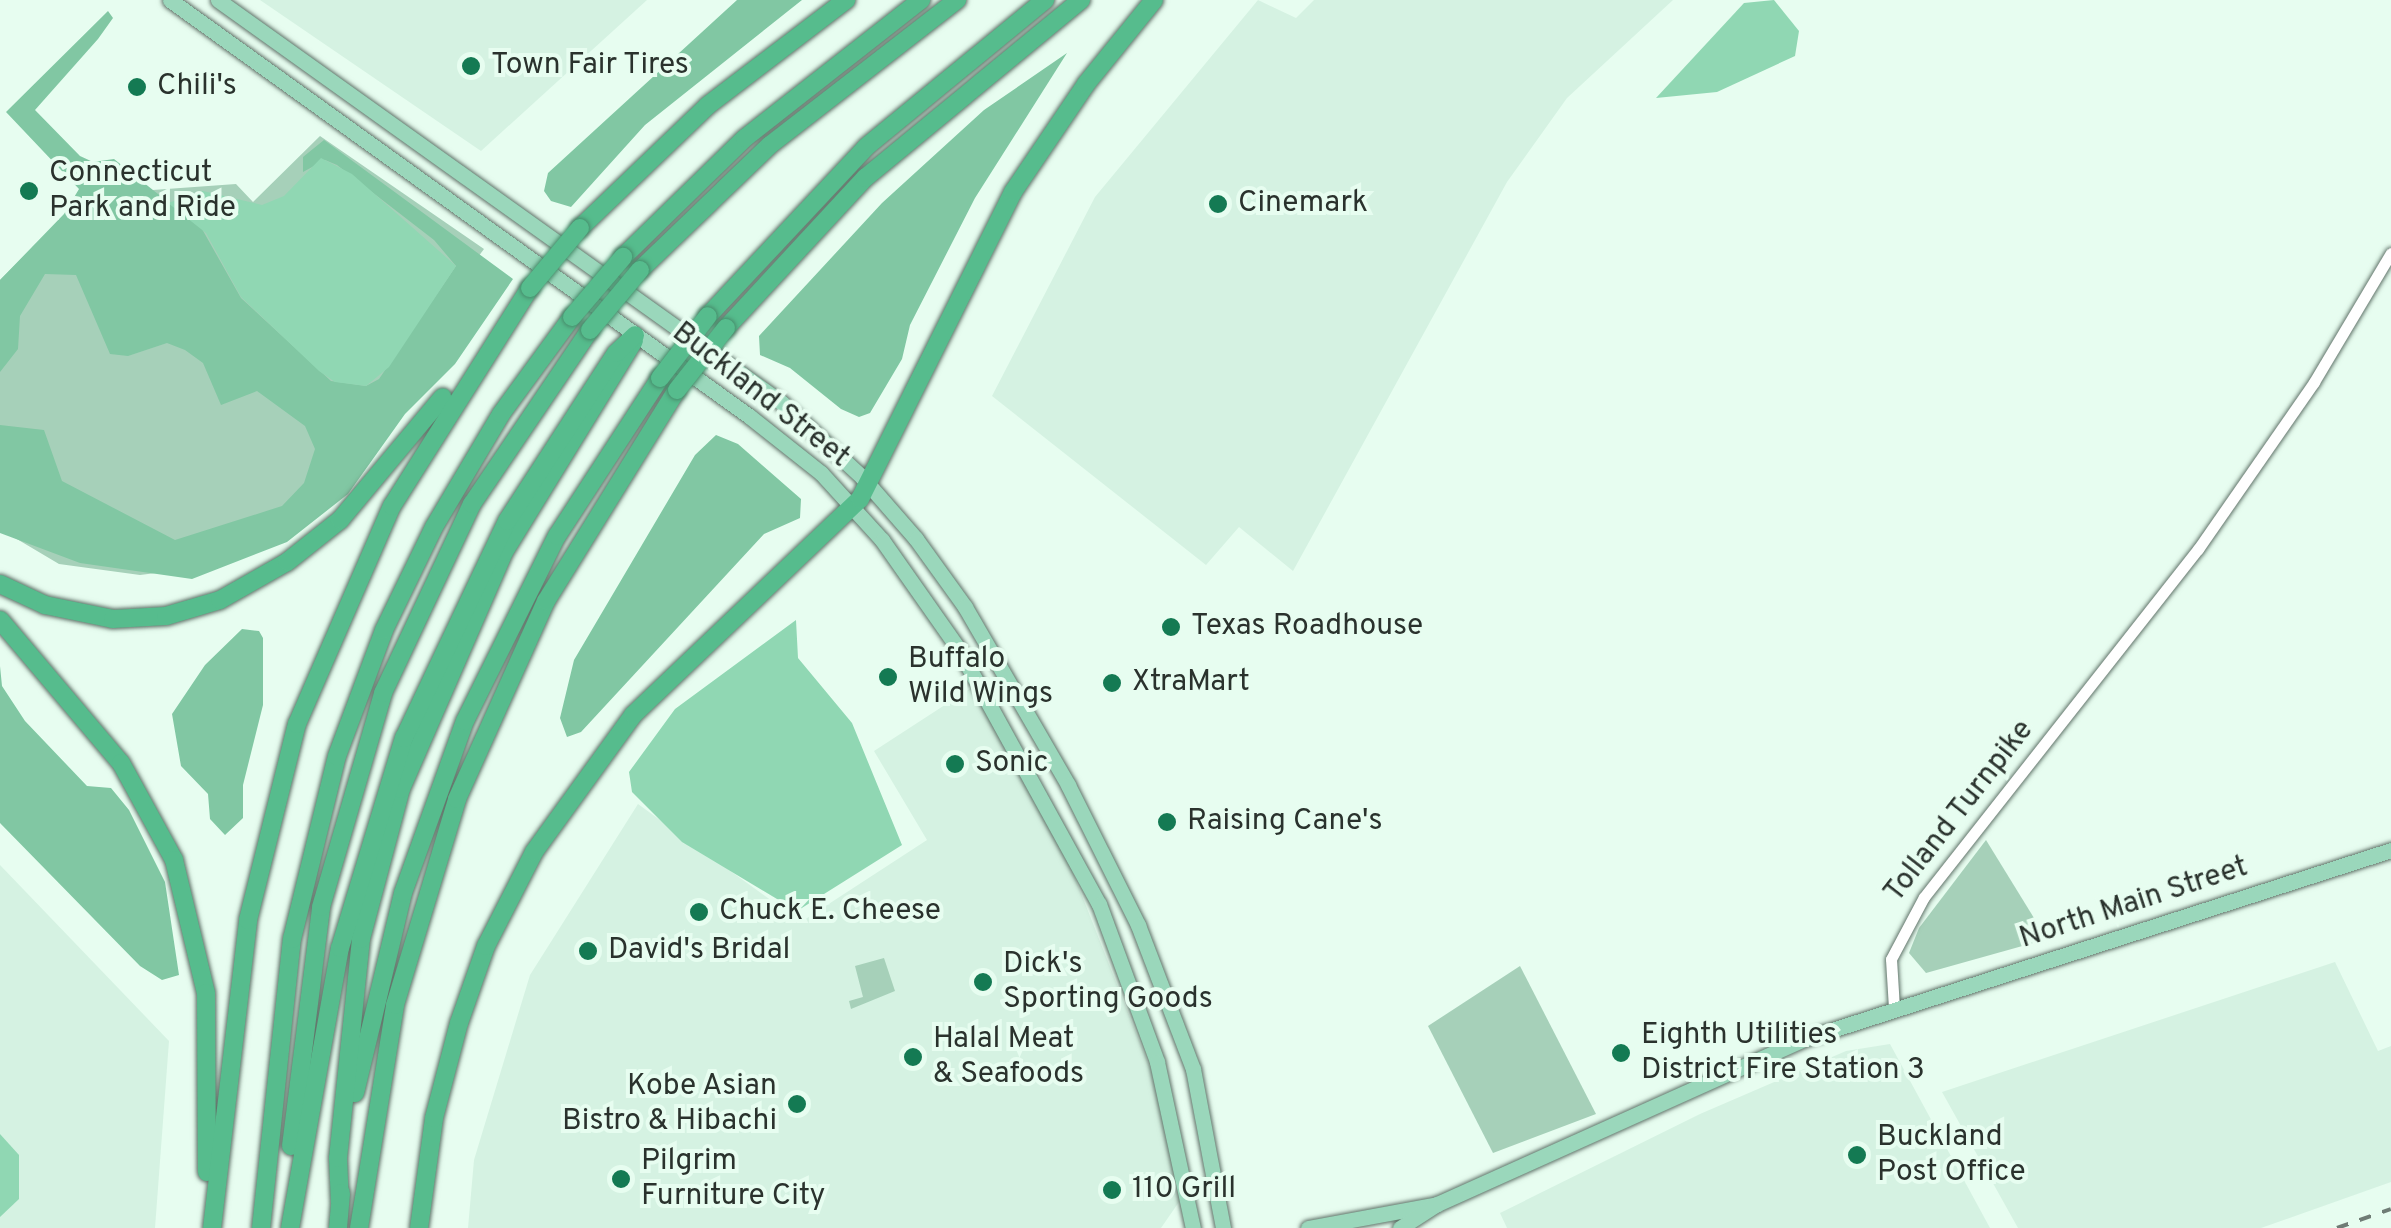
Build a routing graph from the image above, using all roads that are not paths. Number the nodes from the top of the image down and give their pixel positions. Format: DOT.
graph roads {
  1 [pos="170,0"];
  2 [pos="218,0"];
  3 [pos="846,0"];
  4 [pos="921,0"];
  5 [pos="957,0"];
  6 [pos="1045,0"];
  7 [pos="1080,0"];
  8 [pos="1154,0"];
  9 [pos="2391,253"];
  10 [pos="651,312"];
  11 [pos="635,336"];
  12 [pos="490,344"];
  13 [pos="869,484"];
  14 [pos="854,507"];
  15 [pos="0,584"];
  16 [pos="0,620"];
  17 [pos="2391,850"];
  18 [pos="1894,1008"];
  19 [pos="340,1202"];
  20 [pos="1437,1204"];
  21 [pos="208,1228"];
  22 [pos="261,1228"];
  23 [pos="286,1228"];
  24 [pos="338,1228"];
  25 [pos="359,1228"];
  26 [pos="419,1228"];
  27 [pos="1193,1228"];
  28 [pos="1223,1228"];
  29 [pos="1308,1228"];
  30 [pos="1400,1228"];
  1 -- 11 [label="main road, Buckland Street"];
  2 -- 10 [label="main road, Buckland Street"];
  3 -- 12 [label="highway, bridge"];
  4 -- 22 [label="highway, bridge"];
  5 -- 23 [label="highway, bridge"];
  6 -- 19 [label="highway, bridge"];
  7 -- 25 [label="highway, bridge"];
  8 -- 13 [label="highway"];
  9 -- 18 [label="street, Tolland Turnpike"];
  10 -- 11 [label="main road"];
  10 -- 13 [label="main road, Buckland Street"];
  11 -- 14 [label="main road, Buckland Street"];
  11 -- 19 [label="highway"];
  11 -- 23 [label="highway"];
  12 -- 15 [label="highway"];
  12 -- 21 [label="highway"];
  13 -- 14 [label="highway"];
  13 -- 28 [label="main road, Buckland Street"];
  14 -- 26 [label="highway"];
  14 -- 27 [label="main road, Buckland Street"];
  16 -- 21 [label="highway"];
  17 -- 18 [label="main road, North Main Street"];
  18 -- 20 [label="main road"];
  19 -- 24 [label="highway"];
  20 -- 29 [label="main road"];
  20 -- 30 [label="main road"];
}
